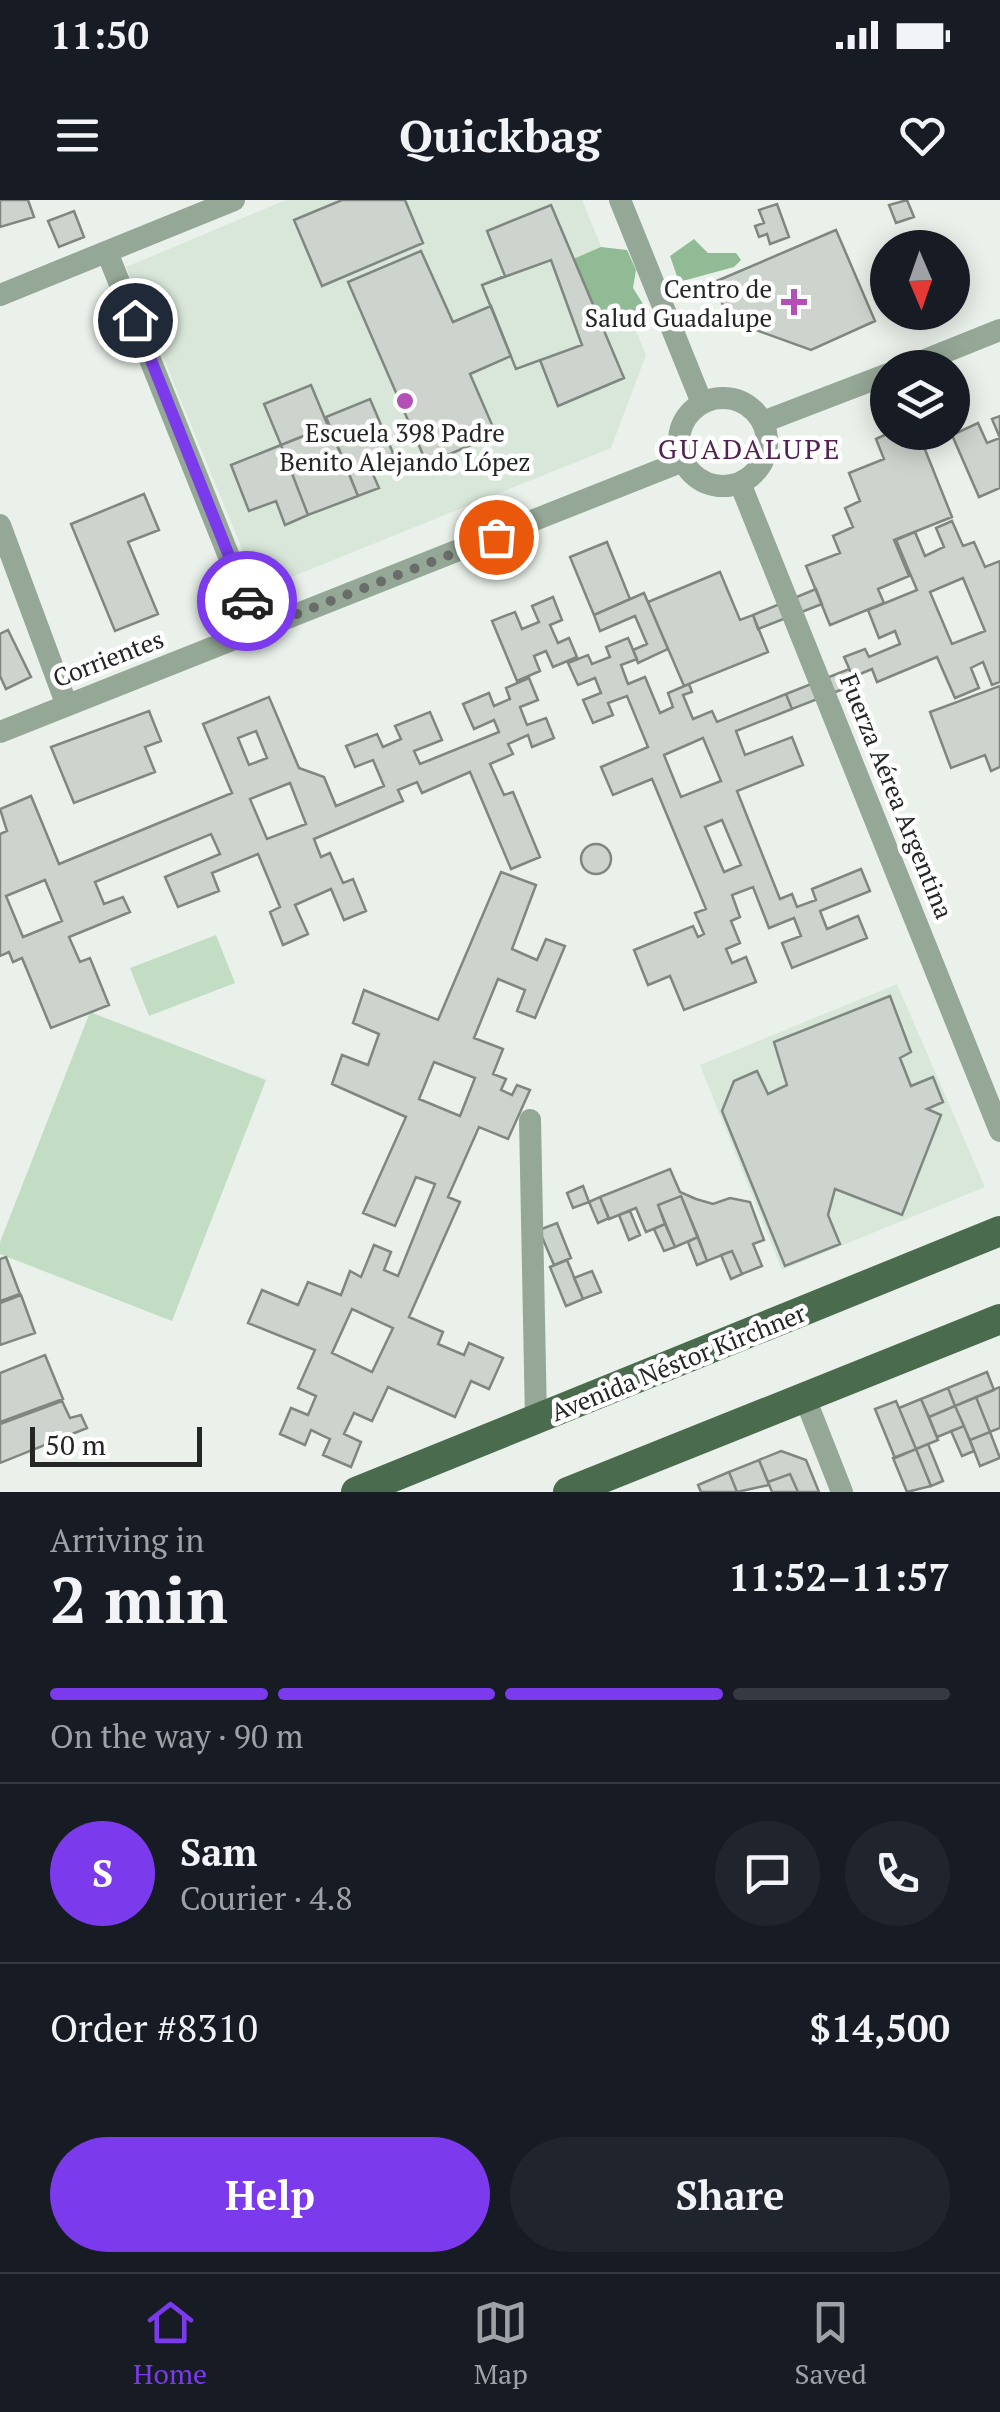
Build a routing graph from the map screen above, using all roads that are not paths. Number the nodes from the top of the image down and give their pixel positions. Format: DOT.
graph roads {
  1 [pos="234,200"];
  2 [pos="620,200"];
  3 [pos="108,252"];
  4 [pos="0,296"];
  5 [pos="1000,330"];
  6 [pos="950,350"];
  7 [pos="870,381"];
  8 [pos="702,403"];
  9 [pos="762,422"];
  10 [pos="683,462"];
  11 [pos="740,483"];
  12 [pos="0,525"];
  13 [pos="258,629"];
  14 [pos="66,703"];
  15 [pos="0,732"];
  16 [pos="530,1120"];
  17 [pos="1000,1131"];
  18 [pos="1000,1231"];
  19 [pos="1000,1319"];
  20 [pos="805,1398"];
  21 [pos="536,1420"];
  22 [pos="392,1486"];
  23 [pos="356,1492"];
  24 [pos="568,1492"];
  25 [pos="842,1492"];
  1 -- 3 [label="street"];
  2 -- 8 [label="street"];
  3 -- 4 [label="street"];
  3 -- 13 [label="street"];
  5 -- 6 [label="street"];
  7 -- 9 [label="street"];
  8 -- 9 [label="street"];
  8 -- 10 [label="street"];
  9 -- 11 [label="street"];
  10 -- 11 [label="street"];
  10 -- 13 [label="street, Corrientes"];
  11 -- 17 [label="street, Fuerza Aérea Argentina"];
  12 -- 14 [label="street"];
  13 -- 14 [label="street, Corrientes"];
  14 -- 15 [label="street, Corrientes"];
  16 -- 21 [label="street"];
  18 -- 21 [label="main road, Avenida Néstor Kirchner"];
  19 -- 20 [label="main road"];
  20 -- 24 [label="main road"];
  20 -- 25 [label="street"];
  21 -- 22 [label="main road, Avenida Néstor Kirchner"];
  22 -- 23 [label="main road, Avenida Néstor Kirchner"];
}
